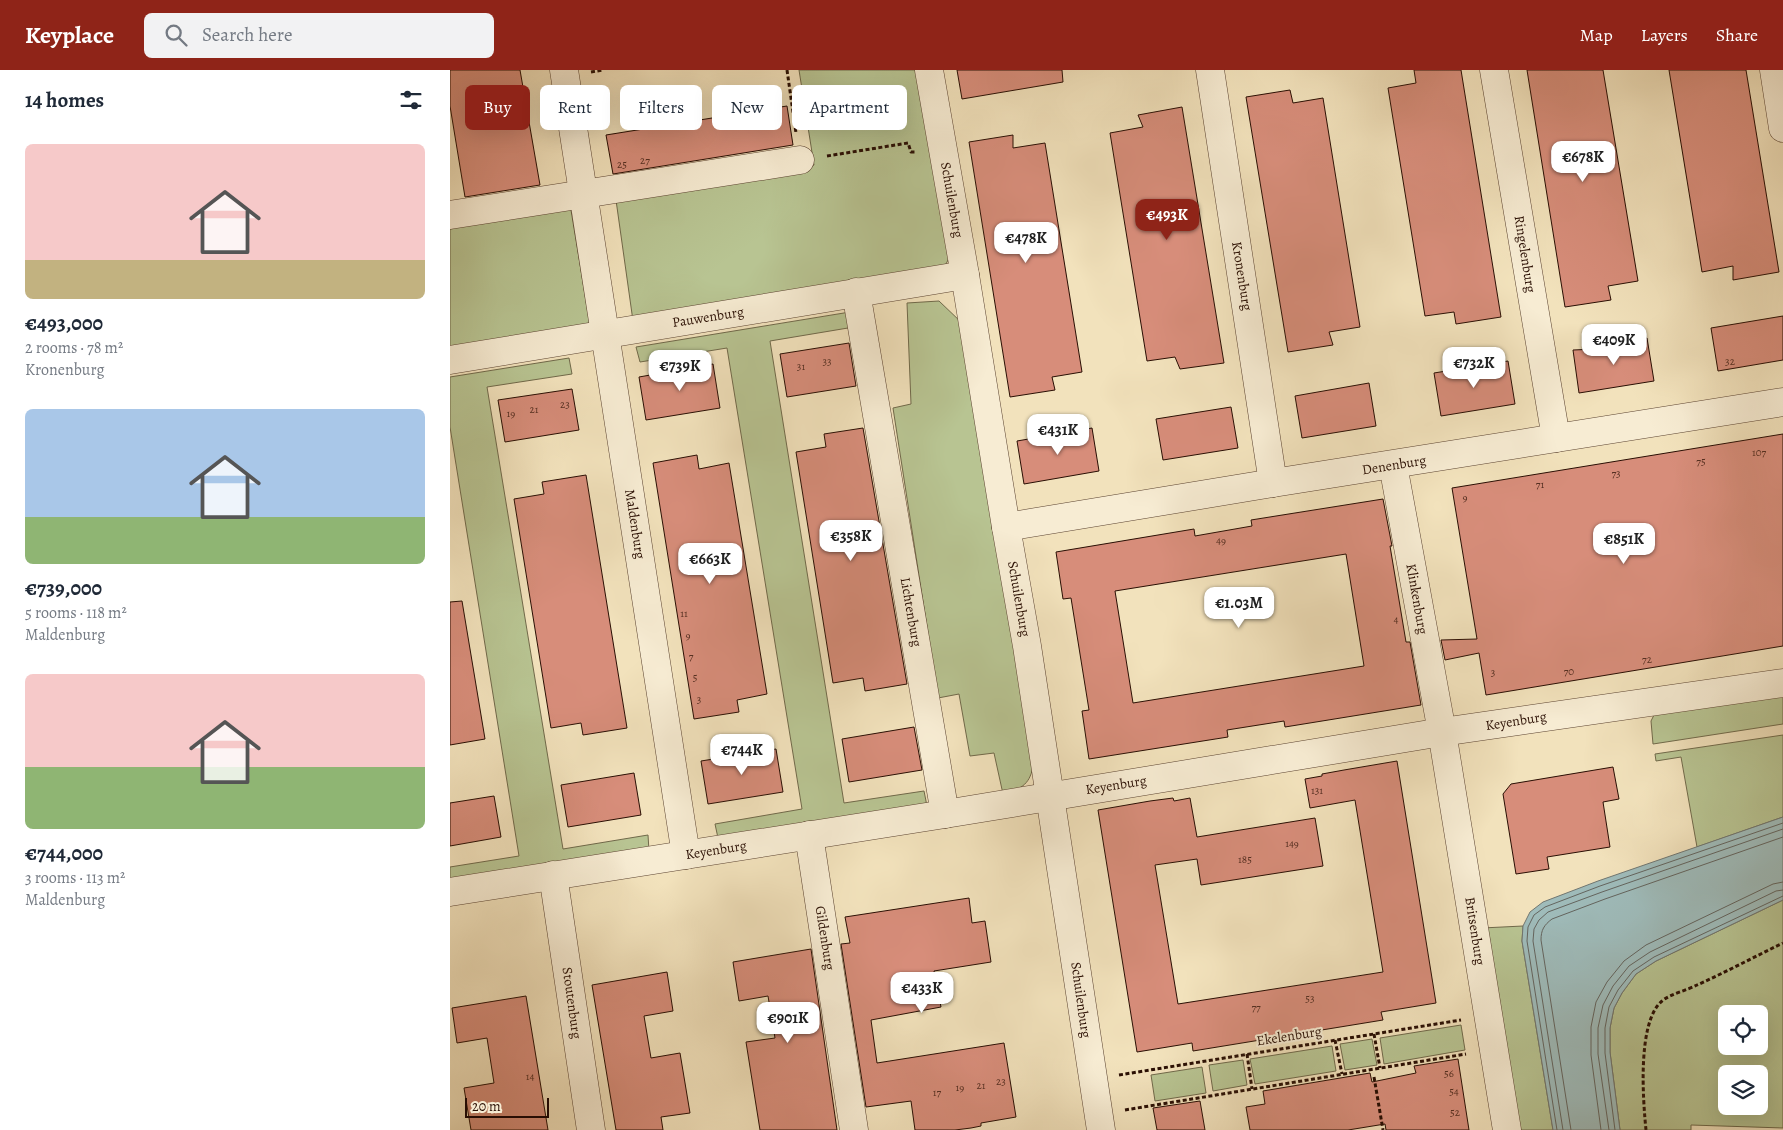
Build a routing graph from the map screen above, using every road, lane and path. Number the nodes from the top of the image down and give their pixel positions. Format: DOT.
graph roads {
  1 [pos="564,70"];
  2 [pos="787,70"];
  3 [pos="929,70"];
  4 [pos="1210,70"];
  5 [pos="1494,70"];
  6 [pos="1774,70"];
  7 [pos="1783,128"];
  8 [pos="942,147"];
  9 [pos="800,160"];
  10 [pos="583,194"];
  11 [pos="450,215"];
  12 [pos="965,275"];
  13 [pos="856,292"];
  14 [pos="605,334"];
  15 [pos="450,360"];
  16 [pos="1783,402"];
  17 [pos="1556,438"];
  18 [pos="1393,465"];
  19 [pos="1274,483"];
  20 [pos="1006,527"];
  21 [pos="1783,683"];
  22 [pos="1442,732"];
  23 [pos="1051,796"];
  24 [pos="945,814"];
  25 [pos="809,835"];
  26 [pos="686,855"];
  27 [pos="553,875"];
  28 [pos="450,892"];
  29 [pos="1783,943"];
  30 [pos="1489,1016"];
  31 [pos="1374,1034"];
  32 [pos="1335,1040"];
  33 [pos="1494,1049"];
  34 [pos="1247,1054"];
  35 [pos="1380,1068"];
  36 [pos="1342,1074"];
  37 [pos="1374,1077"];
  38 [pos="1093,1079"];
  39 [pos="1252,1089"];
  40 [pos="1100,1122"];
  41 [pos="591,1130"];
  42 [pos="854,1130"];
  43 [pos="1383,1130"];
  44 [pos="1507,1130"];
  45 [pos="1646,1130"];
  1 -- 10 [label="street, Maldenburg"];
  2 -- 9 [label="path"];
  3 -- 8 [label="street, Schuilenburg"];
  4 -- 19 [label="street, Kronenburg"];
  5 -- 17 [label="street, Ringelenburg"];
  6 -- 7 [label="street"];
  8 -- 9 [label="path"];
  8 -- 12 [label="street, Schuilenburg"];
  9 -- 10 [label="street"];
  10 -- 11 [label="street"];
  10 -- 14 [label="street, Maldenburg"];
  12 -- 13 [label="street, Pauwenburg"];
  12 -- 20 [label="street, Schuilenburg"];
  13 -- 14 [label="street, Pauwenburg"];
  13 -- 24 [label="street, Lichtenburg"];
  14 -- 15 [label="street, Pauwenburg"];
  14 -- 26 [label="street, Maldenburg"];
  16 -- 17 [label="street, Denenburg"];
  17 -- 18 [label="street, Denenburg"];
  18 -- 19 [label="street, Denenburg"];
  18 -- 22 [label="street, Klinkenburg"];
  19 -- 20 [label="street, Denenburg"];
  20 -- 23 [label="street, Schuilenburg"];
  21 -- 22 [label="street, Keyenburg"];
  22 -- 23 [label="street, Keyenburg"];
  22 -- 30 [label="street, Britsenburg"];
  23 -- 24 [label="street, Keyenburg"];
  23 -- 38 [label="street, Schuilenburg"];
  24 -- 25 [label="street, Keyenburg"];
  25 -- 26 [label="street, Keyenburg"];
  25 -- 42 [label="street, Gildenburg"];
  26 -- 27 [label="street, Keyenburg"];
  27 -- 28 [label="street, Keyenburg"];
  27 -- 41 [label="street, Stoutenburg"];
  29 -- 45 [label="path"];
  30 -- 31 [label="path, Ekelenburg"];
  30 -- 33 [label="street, Britsenburg"];
  31 -- 32 [label="path, Ekelenburg"];
  31 -- 35 [label="path"];
  32 -- 34 [label="path, Ekelenburg"];
  32 -- 36 [label="path"];
  33 -- 35 [label="path"];
  33 -- 44 [label="street, Britsenburg"];
  34 -- 38 [label="path, Ekelenburg"];
  34 -- 39 [label="path"];
  35 -- 36 [label="path"];
  36 -- 39 [label="path"];
  37 -- 43 [label="path"];
  38 -- 40 [label="street, Schuilenburg"];
  39 -- 40 [label="path"];
}
